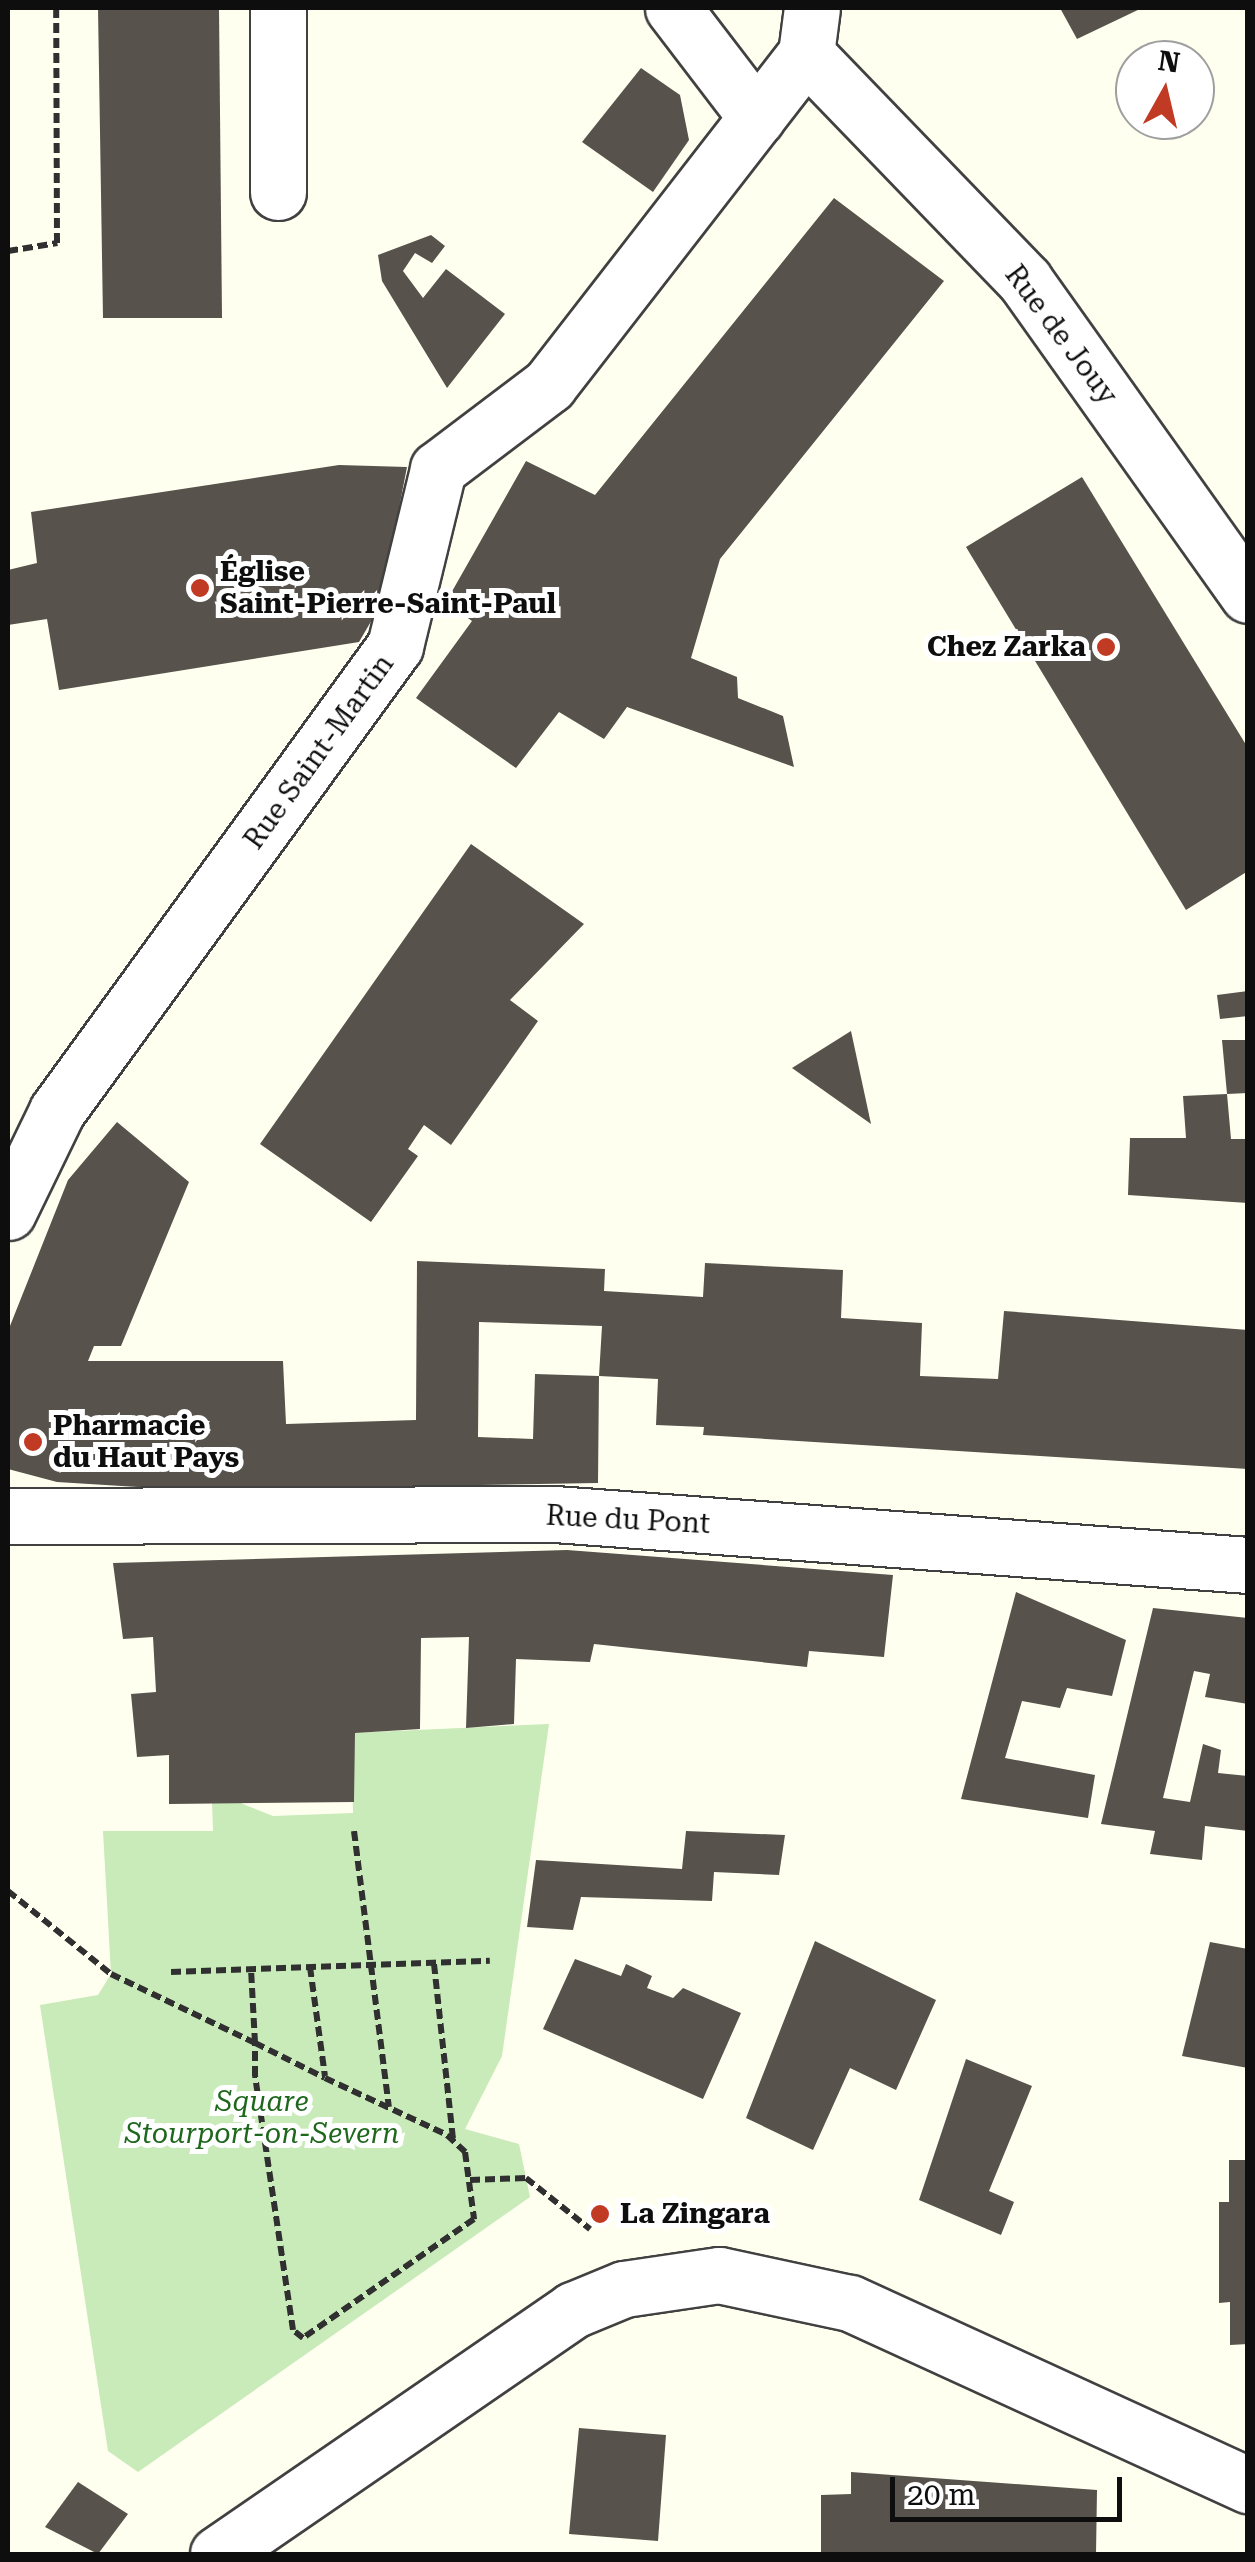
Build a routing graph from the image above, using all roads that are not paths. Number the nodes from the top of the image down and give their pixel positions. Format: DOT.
graph roads {
  1 [pos="278,8"];
  2 [pos="674,8"];
  3 [pos="809,31"];
  4 [pos="757,118"];
  5 [pos="278,192"];
  6 [pos="1248,595"];
  7 [pos="22,1140"];
  8 [pos="8,1212"];
  9 [pos="8,1516"];
  10 [pos="1248,1564"];
  11 [pos="1248,2485"];
  12 [pos="218,2554"];
  1 -- 5 [label="street"];
  2 -- 4 [label="street"];
  3 -- 4 [label="street, Rue Saint-Martin"];
  3 -- 6 [label="street, Rue de Jouy"];
  4 -- 7 [label="street, Rue Saint-Martin"];
  7 -- 8 [label="street, Rue Saint-Martin"];
  9 -- 10 [label="street, Rue du Pont"];
  11 -- 12 [label="street"];
}
